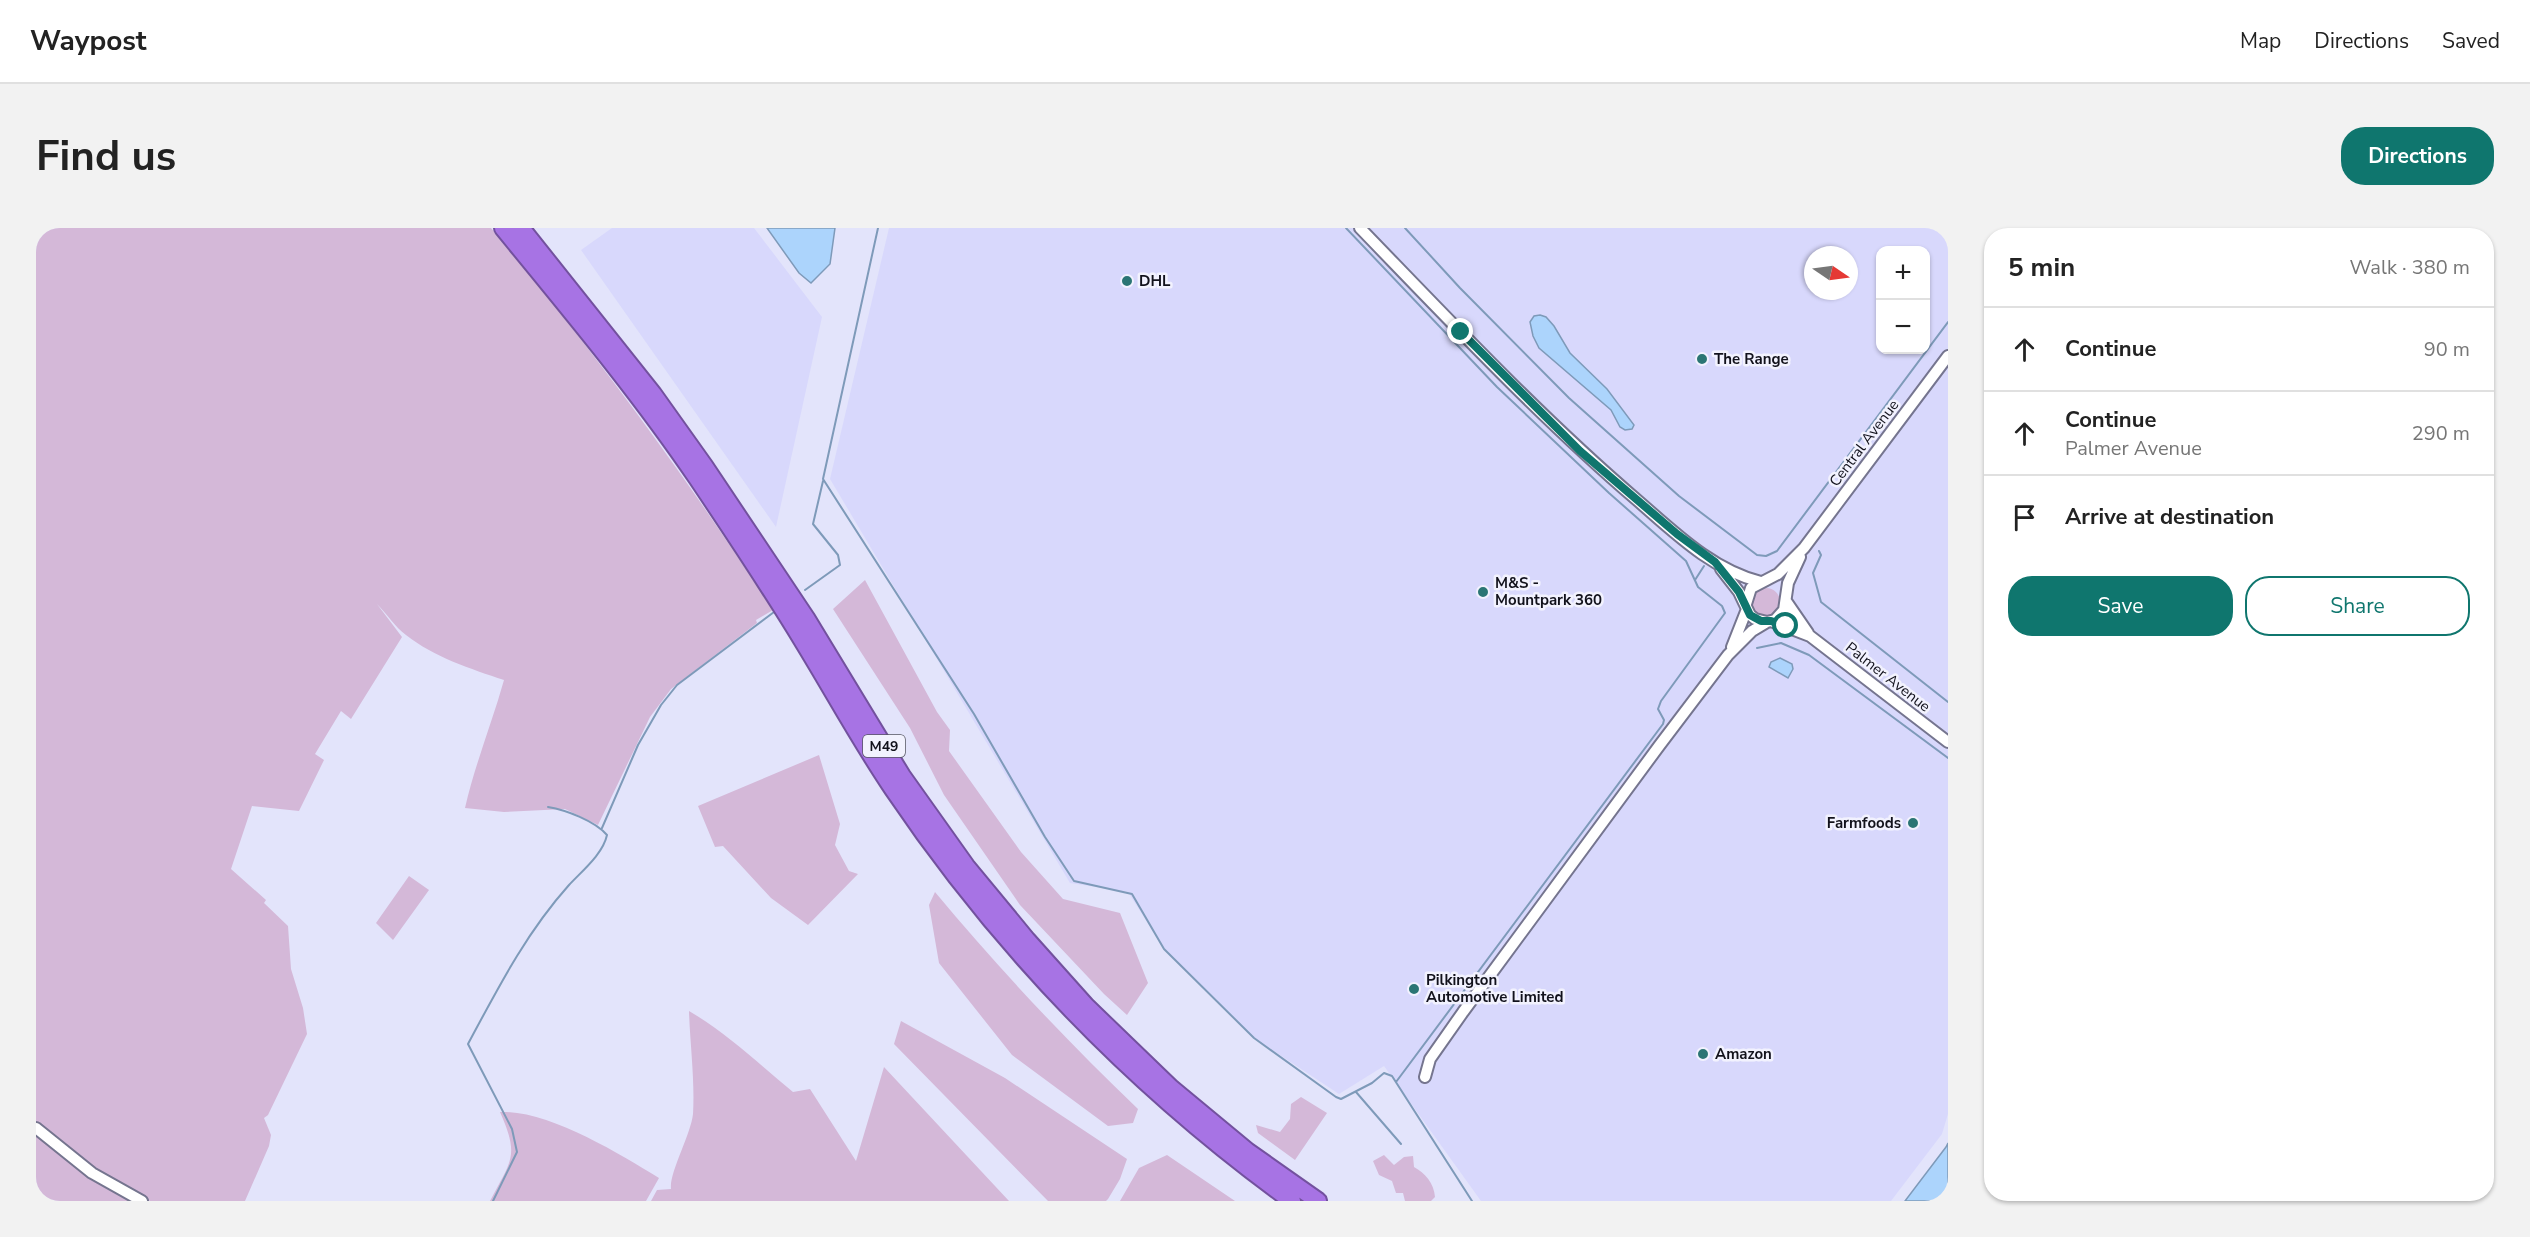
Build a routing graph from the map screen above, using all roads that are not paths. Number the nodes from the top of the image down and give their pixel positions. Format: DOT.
graph roads {
  1 [pos="503,228"];
  2 [pos="521,228"];
  3 [pos="1360,228"];
  4 [pos="1948,356"];
  5 [pos="1804,548"];
  6 [pos="1715,562"];
  7 [pos="1762,582"];
  8 [pos="1786,600"];
  9 [pos="1746,606"];
  10 [pos="1769,622"];
  11 [pos="1810,636"];
  12 [pos="1728,655"];
  13 [pos="1948,742"];
  14 [pos="1425,1077"];
  15 [pos="36,1128"];
  16 [pos="142,1201"];
  17 [pos="1292,1201"];
  18 [pos="1318,1201"];
  1 -- 17 [label="highway, M49"];
  2 -- 18 [label="highway, M49"];
  3 -- 6 [label="street"];
  4 -- 5 [label="street, Central Avenue"];
  5 -- 7 [label="street"];
  5 -- 8 [label="street"];
  6 -- 7 [label="street"];
  6 -- 9 [label="street"];
  7 -- 8 [label="street"];
  7 -- 9 [label="street"];
  8 -- 10 [label="street"];
  8 -- 11 [label="street"];
  9 -- 10 [label="street"];
  9 -- 12 [label="street"];
  10 -- 11 [label="street"];
  10 -- 12 [label="street"];
  11 -- 13 [label="street, Palmer Avenue"];
  12 -- 14 [label="street"];
  15 -- 16 [label="street"];
}
